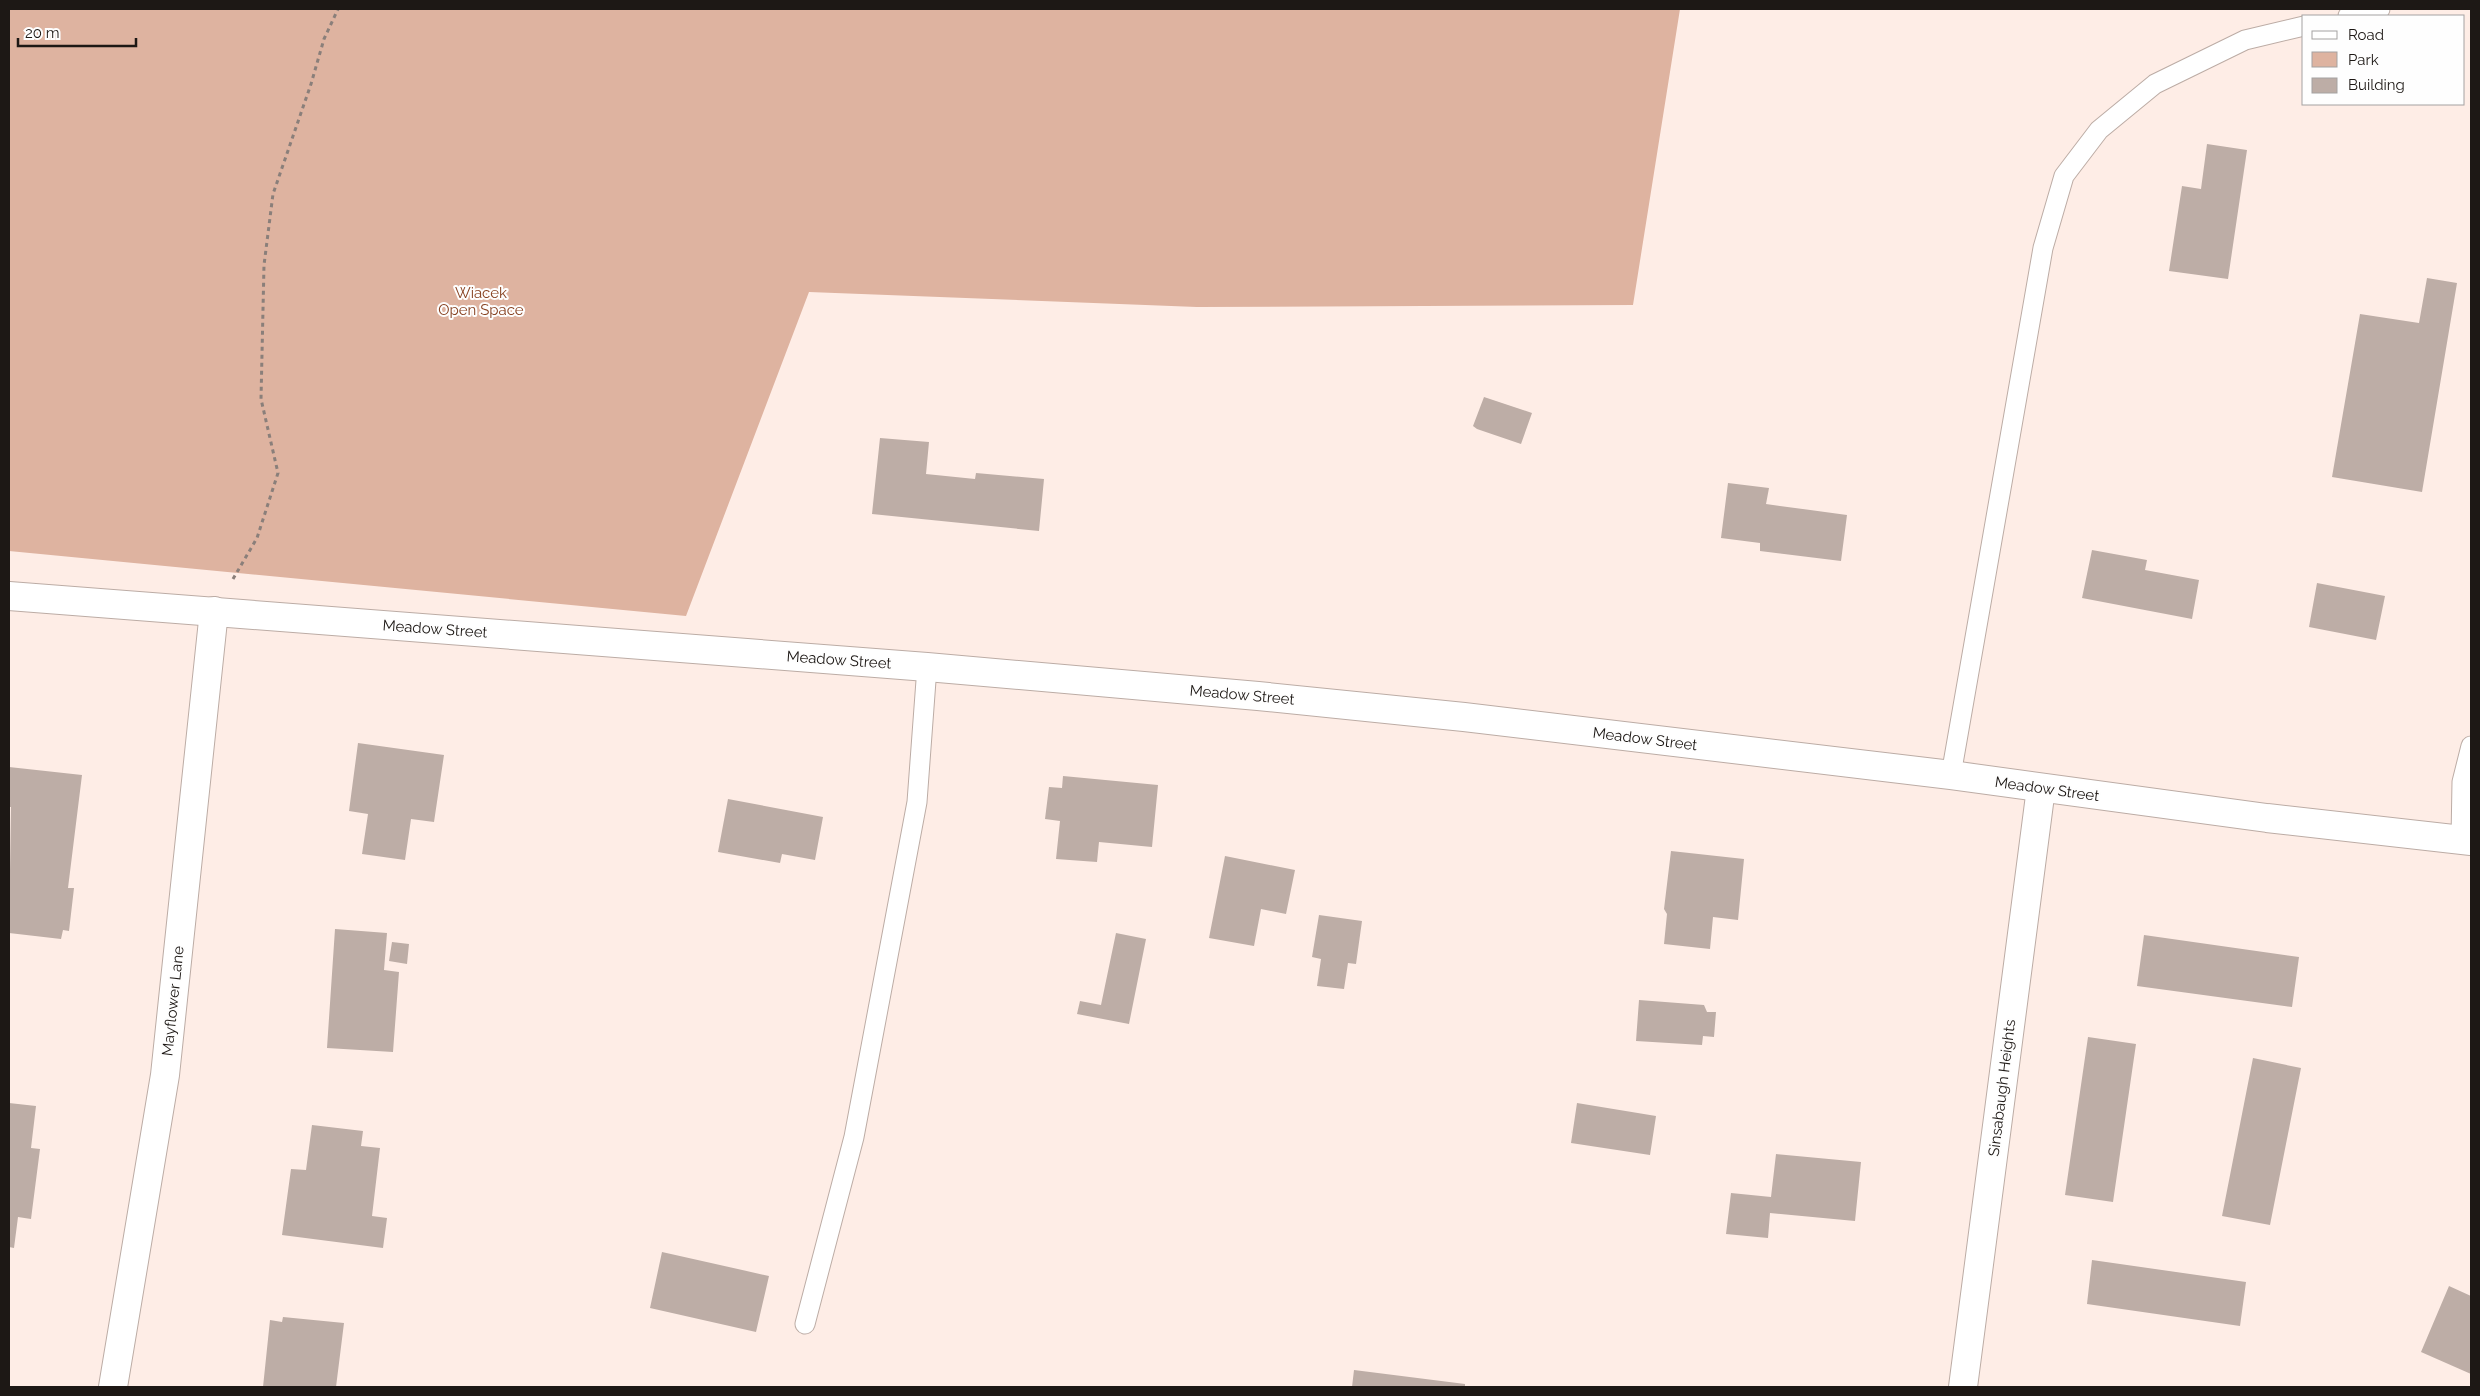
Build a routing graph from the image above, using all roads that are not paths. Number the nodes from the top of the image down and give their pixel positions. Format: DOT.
graph roads {
  1 [pos="2380,9"];
  2 [pos="2353,15"];
  3 [pos="2302,26"];
  4 [pos="9,596"];
  5 [pos="214,612"];
  6 [pos="927,667"];
  7 [pos="2471,746"];
  8 [pos="1951,775"];
  9 [pos="2041,788"];
  10 [pos="2466,840"];
  11 [pos="805,1324"];
  12 [pos="113,1387"];
  13 [pos="1962,1387"];
  1 -- 2 [label="lane"];
  3 -- 8 [label="lane"];
  4 -- 5 [label="street, Meadow Street"];
  5 -- 6 [label="street, Meadow Street"];
  5 -- 12 [label="street, Mayflower Lane"];
  6 -- 8 [label="street, Meadow Street"];
  6 -- 11 [label="lane"];
  7 -- 10 [label="lane"];
  8 -- 9 [label="street, Meadow Street"];
  9 -- 10 [label="street, Meadow Street"];
  9 -- 13 [label="street, Sinsabaugh Heights"];
}
